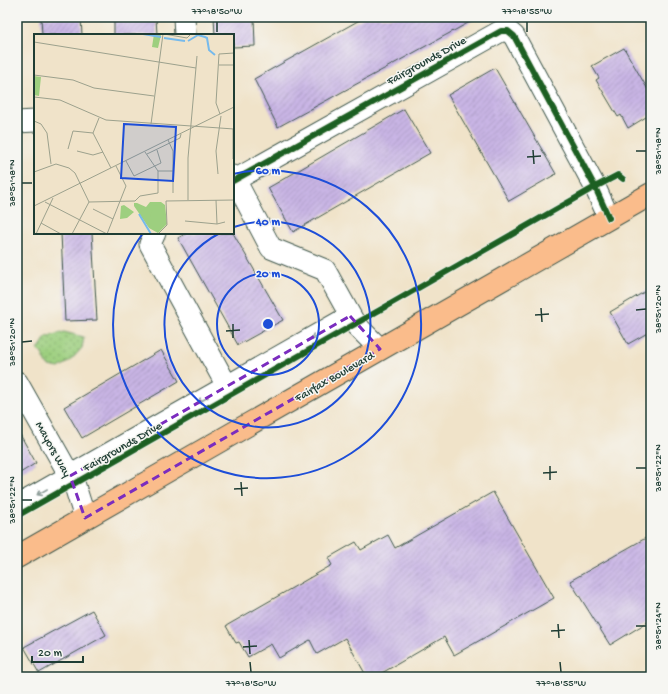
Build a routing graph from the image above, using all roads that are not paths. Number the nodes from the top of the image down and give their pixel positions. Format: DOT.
graph roads {
  1 [pos="184,17"];
  2 [pos="185,34"];
  3 [pos="34,120"];
  4 [pos="17,122"];
  5 [pos="234,179"];
  6 [pos="651,194"];
  7 [pos="609,218"];
  8 [pos="155,234"];
  9 [pos="350,316"];
  10 [pos="380,349"];
  11 [pos="17,382"];
  12 [pos="227,386"];
  13 [pos="70,476"];
  14 [pos="17,506"];
  15 [pos="85,518"];
  16 [pos="17,556"];
  1 -- 2 [label="street"];
  3 -- 4 [label="street"];
  5 -- 7 [label="street, Fairgrounds Drive"];
  5 -- 9 [label="street"];
  6 -- 7 [label="main road, Fairfax Boulevard"];
  7 -- 10 [label="main road, Fairfax Boulevard"];
  8 -- 12 [label="street"];
  9 -- 10 [label="street"];
  9 -- 12 [label="street, Fairgrounds Drive, one-way"];
  10 -- 15 [label="main road, Fairfax Boulevard"];
  11 -- 13 [label="street, Mayors Way"];
  12 -- 13 [label="street, Fairgrounds Drive, one-way"];
  13 -- 14 [label="street, Fairgrounds Drive, one-way"];
  13 -- 15 [label="street, Mayors Way"];
  15 -- 16 [label="main road, Fairfax Boulevard"];
}
